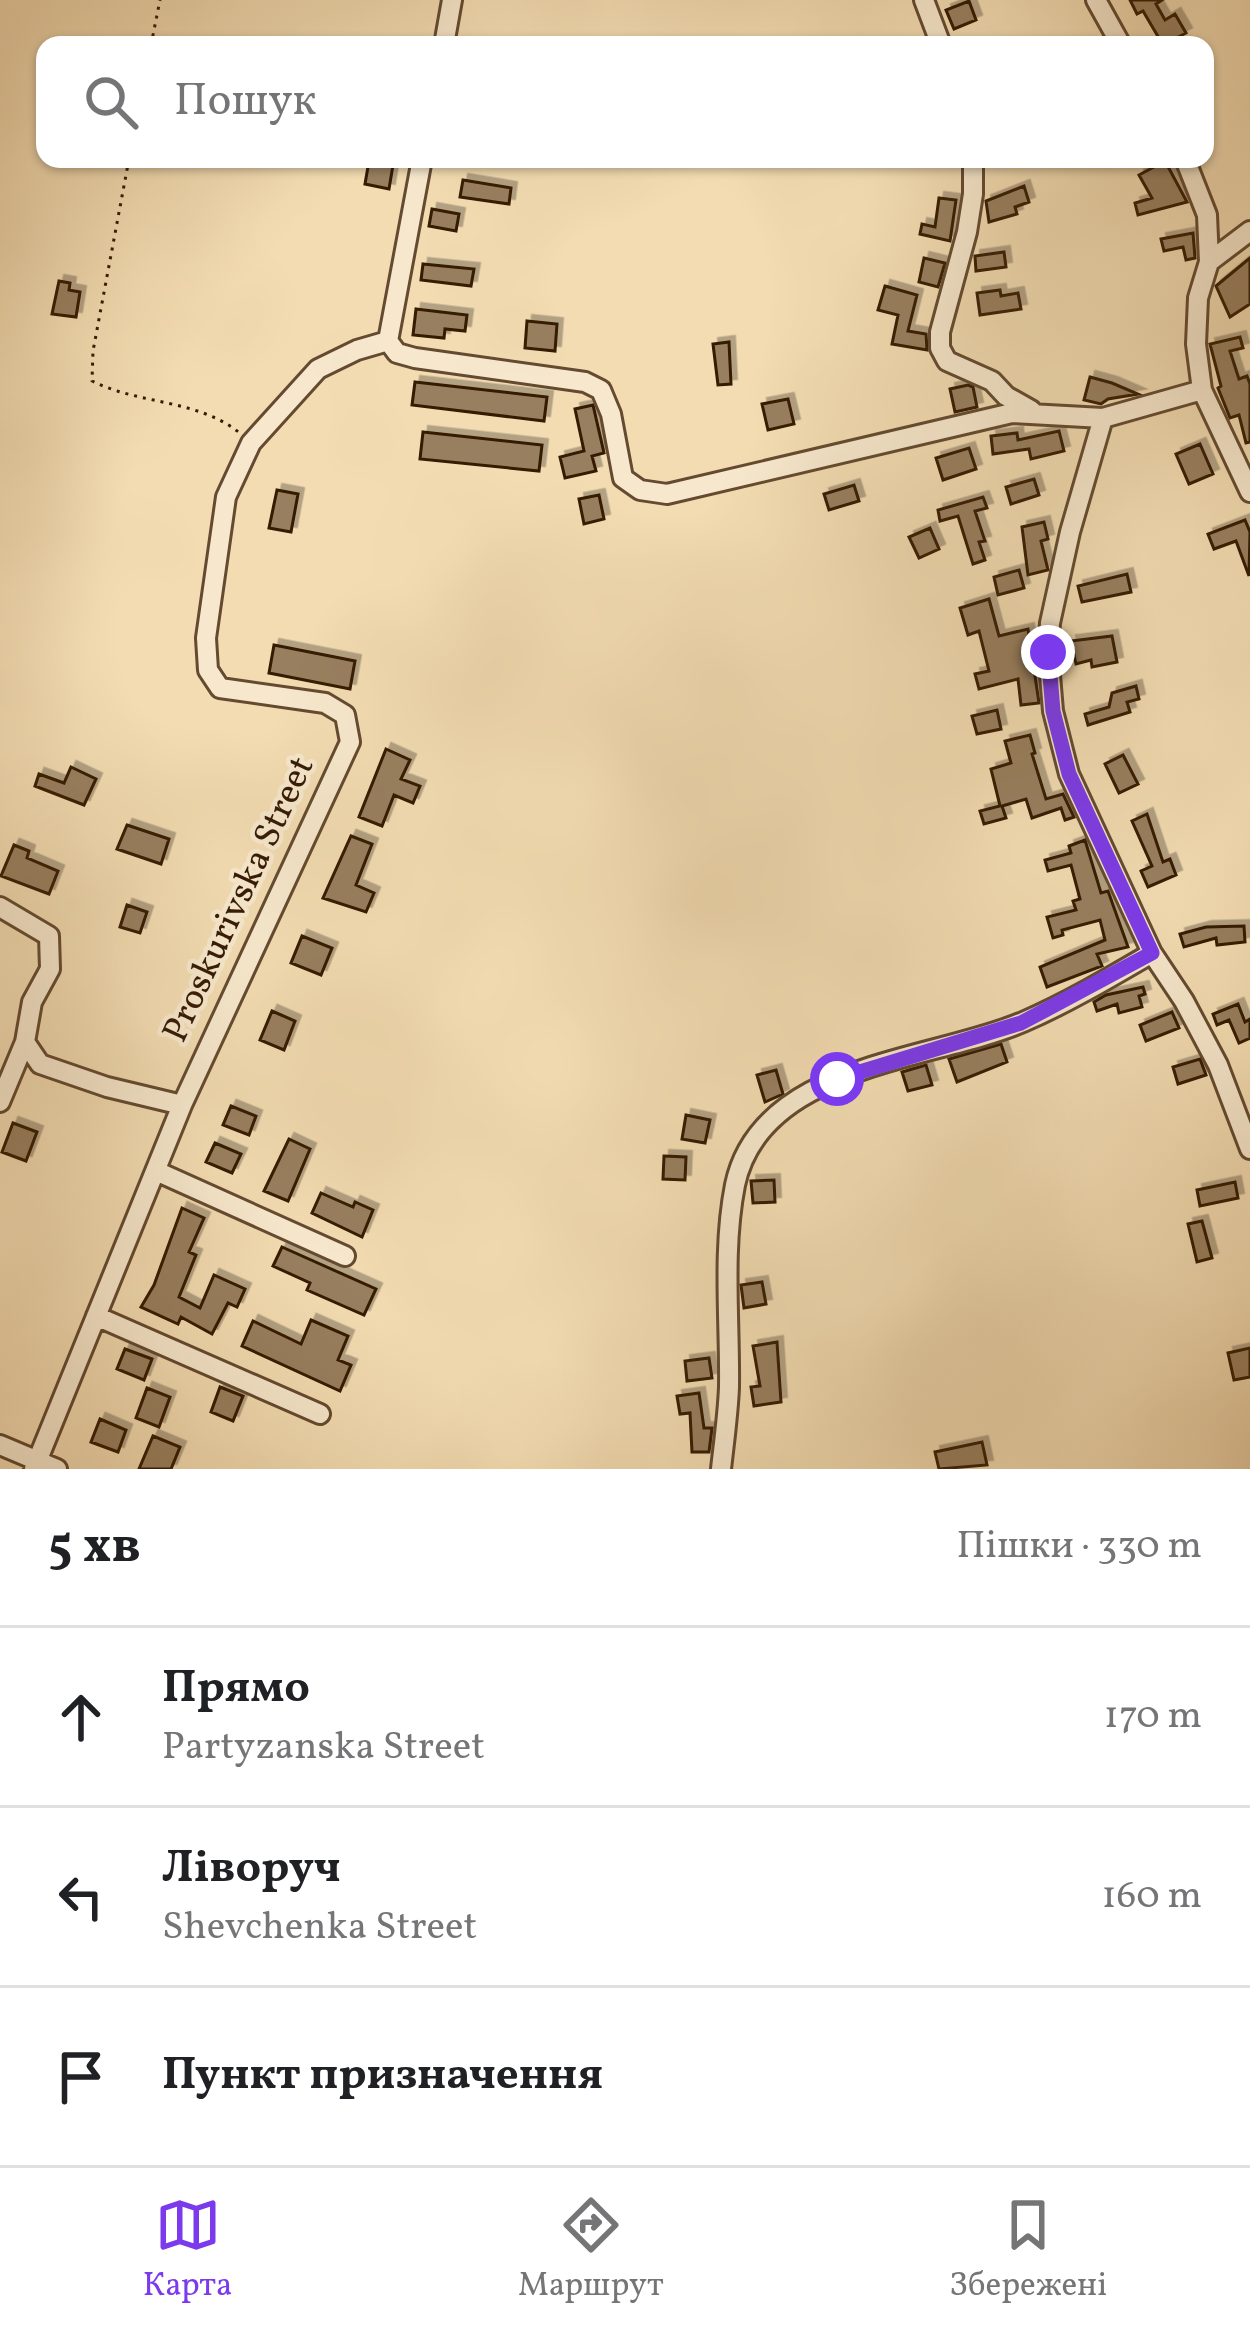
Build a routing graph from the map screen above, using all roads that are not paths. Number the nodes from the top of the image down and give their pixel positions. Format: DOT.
graph roads {
  1 [pos="452,0"];
  2 [pos="924,0"];
  3 [pos="1096,0"];
  4 [pos="446,36"];
  5 [pos="938,36"];
  6 [pos="1116,36"];
  7 [pos="420,168"];
  8 [pos="973,168"];
  9 [pos="1189,168"];
  10 [pos="1250,231"];
  11 [pos="1210,262"];
  12 [pos="388,341"];
  13 [pos="1202,390"];
  14 [pos="1036,412"];
  15 [pos="1102,418"];
  16 [pos="1250,491"];
  17 [pos="0,907"];
  18 [pos="1152,953"];
  19 [pos="25,1042"];
  20 [pos="0,1102"];
  21 [pos="182,1105"];
  22 [pos="1250,1149"];
  23 [pos="156,1171"];
  24 [pos="345,1256"];
  25 [pos="96,1316"];
  26 [pos="320,1414"];
  27 [pos="0,1445"];
  28 [pos="35,1465"];
  29 [pos="57,1469"];
  30 [pos="721,1469"];
  1 -- 4 [label="street"];
  2 -- 5 [label="street"];
  3 -- 6 [label="street"];
  7 -- 12 [label="street"];
  8 -- 14 [label="street"];
  9 -- 11 [label="street"];
  10 -- 11 [label="street"];
  11 -- 13 [label="street"];
  12 -- 14 [label="street"];
  12 -- 21 [label="street, Proskurivska Street"];
  13 -- 15 [label="street"];
  13 -- 16 [label="street"];
  14 -- 15 [label="street"];
  15 -- 18 [label="street"];
  17 -- 19 [label="street"];
  18 -- 22 [label="street"];
  18 -- 30 [label="street"];
  19 -- 20 [label="street"];
  19 -- 21 [label="street"];
  21 -- 23 [label="street, Proskurivska Street"];
  23 -- 24 [label="street"];
  23 -- 25 [label="street, Proskurivska Street"];
  25 -- 26 [label="street"];
  25 -- 28 [label="street, Proskurivska Street"];
  27 -- 28 [label="street"];
  28 -- 29 [label="street"];
}
